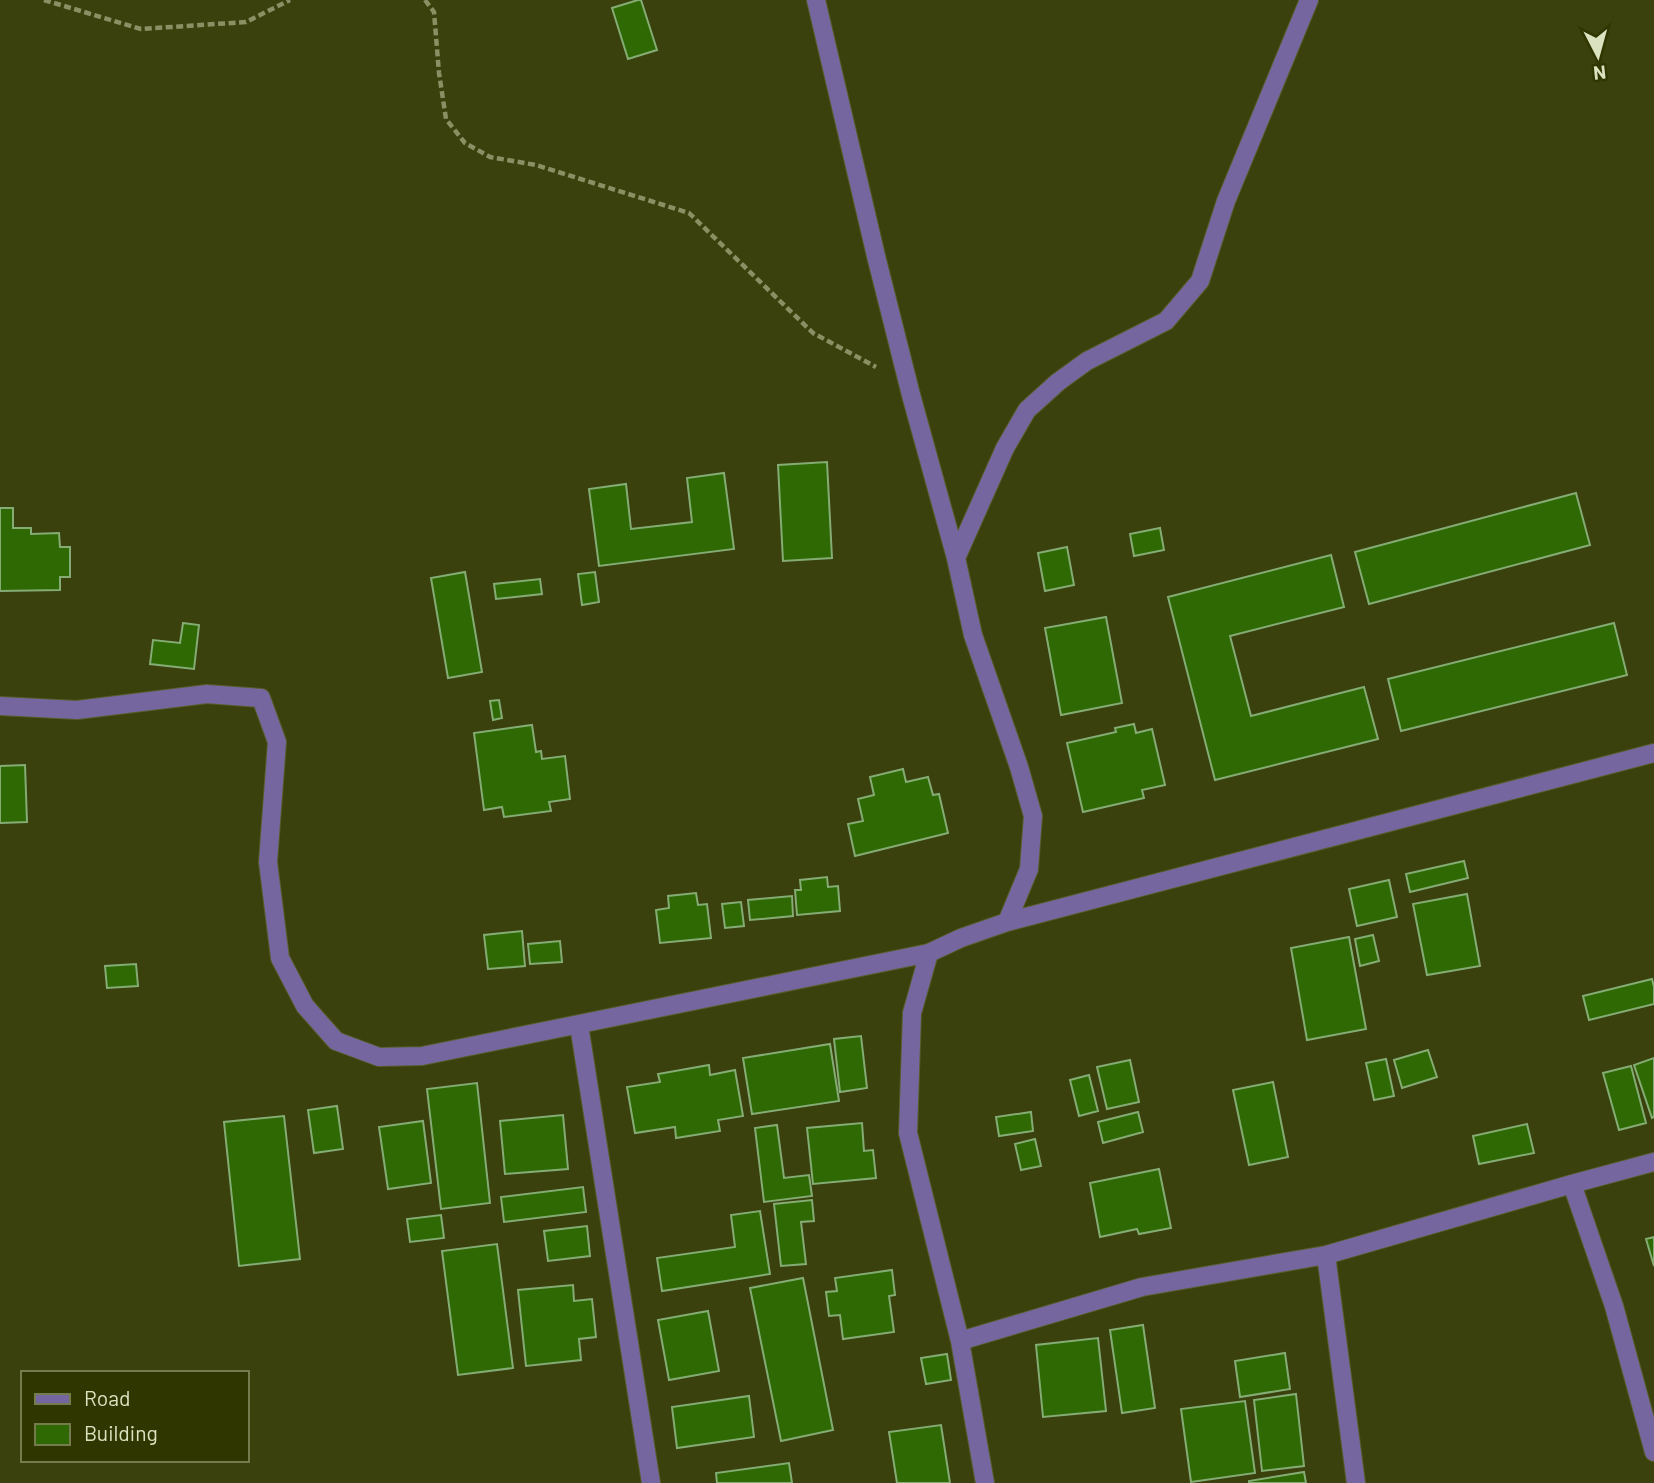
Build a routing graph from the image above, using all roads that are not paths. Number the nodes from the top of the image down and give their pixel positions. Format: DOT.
graph roads {
  1 [pos="816,0"];
  2 [pos="1310,0"];
  3 [pos="956,558"];
  4 [pos="0,706"];
  5 [pos="1654,753"];
  6 [pos="1007,922"];
  7 [pos="929,953"];
  8 [pos="579,1025"];
  9 [pos="1654,1162"];
  10 [pos="1572,1184"];
  11 [pos="1326,1255"];
  12 [pos="960,1341"];
  13 [pos="1654,1452"];
  14 [pos="651,1483"];
  15 [pos="985,1483"];
  16 [pos="1356,1483"];
  1 -- 3 [label="street"];
  2 -- 3 [label="street"];
  3 -- 6 [label="street"];
  4 -- 8 [label="street"];
  5 -- 6 [label="street"];
  6 -- 7 [label="street"];
  7 -- 8 [label="street"];
  7 -- 12 [label="street"];
  8 -- 14 [label="street"];
  9 -- 10 [label="street"];
  10 -- 11 [label="street"];
  10 -- 13 [label="street"];
  11 -- 12 [label="street"];
  11 -- 16 [label="street"];
  12 -- 15 [label="street"];
}
